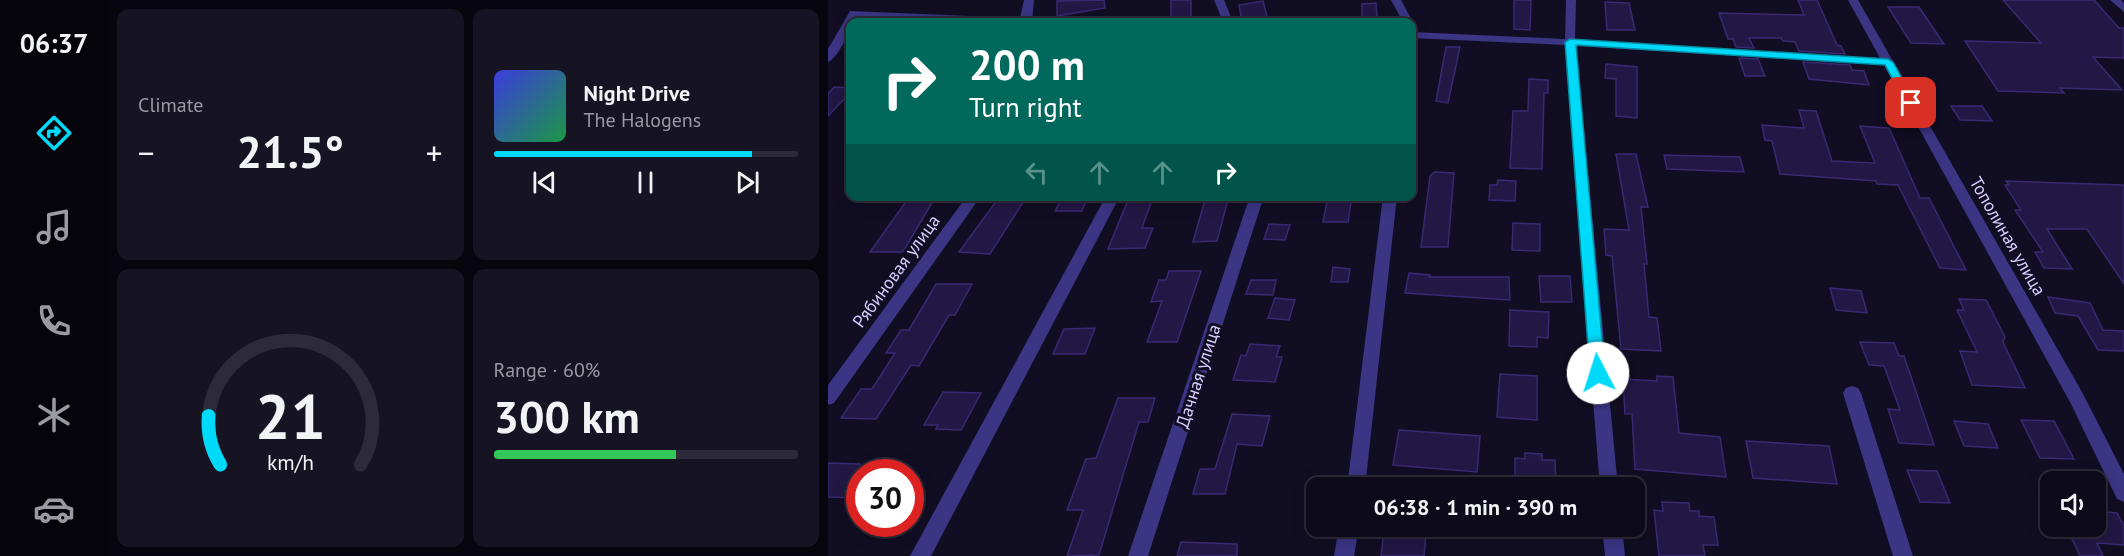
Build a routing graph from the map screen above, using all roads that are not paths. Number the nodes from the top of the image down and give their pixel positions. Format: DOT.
graph roads {
  1 [pos="1029,0"];
  2 [pos="1219,0"];
  3 [pos="1396,0"];
  4 [pos="1571,0"];
  5 [pos="1853,0"];
  6 [pos="2115,0"];
  7 [pos="2124,9"];
  8 [pos="851,18"];
  9 [pos="912,18"];
  10 [pos="1027,18"];
  11 [pos="1226,18"];
  12 [pos="1406,18"];
  13 [pos="846,27"];
  14 [pos="1416,35"];
  15 [pos="1570,42"];
  16 [pos="828,59"];
  17 [pos="1888,62"];
  18 [pos="971,201"];
  19 [pos="1110,201"];
  20 [pos="1255,201"];
  21 [pos="1389,201"];
  22 [pos="1852,393"];
  23 [pos="828,398"];
  24 [pos="1357,477"];
  25 [pos="1607,477"];
  26 [pos="2124,494"];
  27 [pos="1347,537"];
  28 [pos="1613,537"];
  29 [pos="920,556"];
  30 [pos="1138,556"];
  31 [pos="1344,556"];
  32 [pos="1615,556"];
  33 [pos="1903,556"];
  1 -- 10 [label="street"];
  2 -- 11 [label="street"];
  3 -- 12 [label="street"];
  4 -- 15 [label="street"];
  5 -- 17 [label="street, Тополиная улица"];
  6 -- 7 [label="street"];
  8 -- 9 [label="street"];
  13 -- 16 [label="street"];
  14 -- 15 [label="street"];
  15 -- 17 [label="street"];
  15 -- 25 [label="street"];
  17 -- 26 [label="street, Тополиная улица"];
  18 -- 23 [label="street, Рябиновая улица"];
  19 -- 29 [label="street"];
  20 -- 30 [label="street, Дачная улица"];
  21 -- 24 [label="street"];
  22 -- 33 [label="street"];
  27 -- 31 [label="street"];
  28 -- 32 [label="street"];
}
